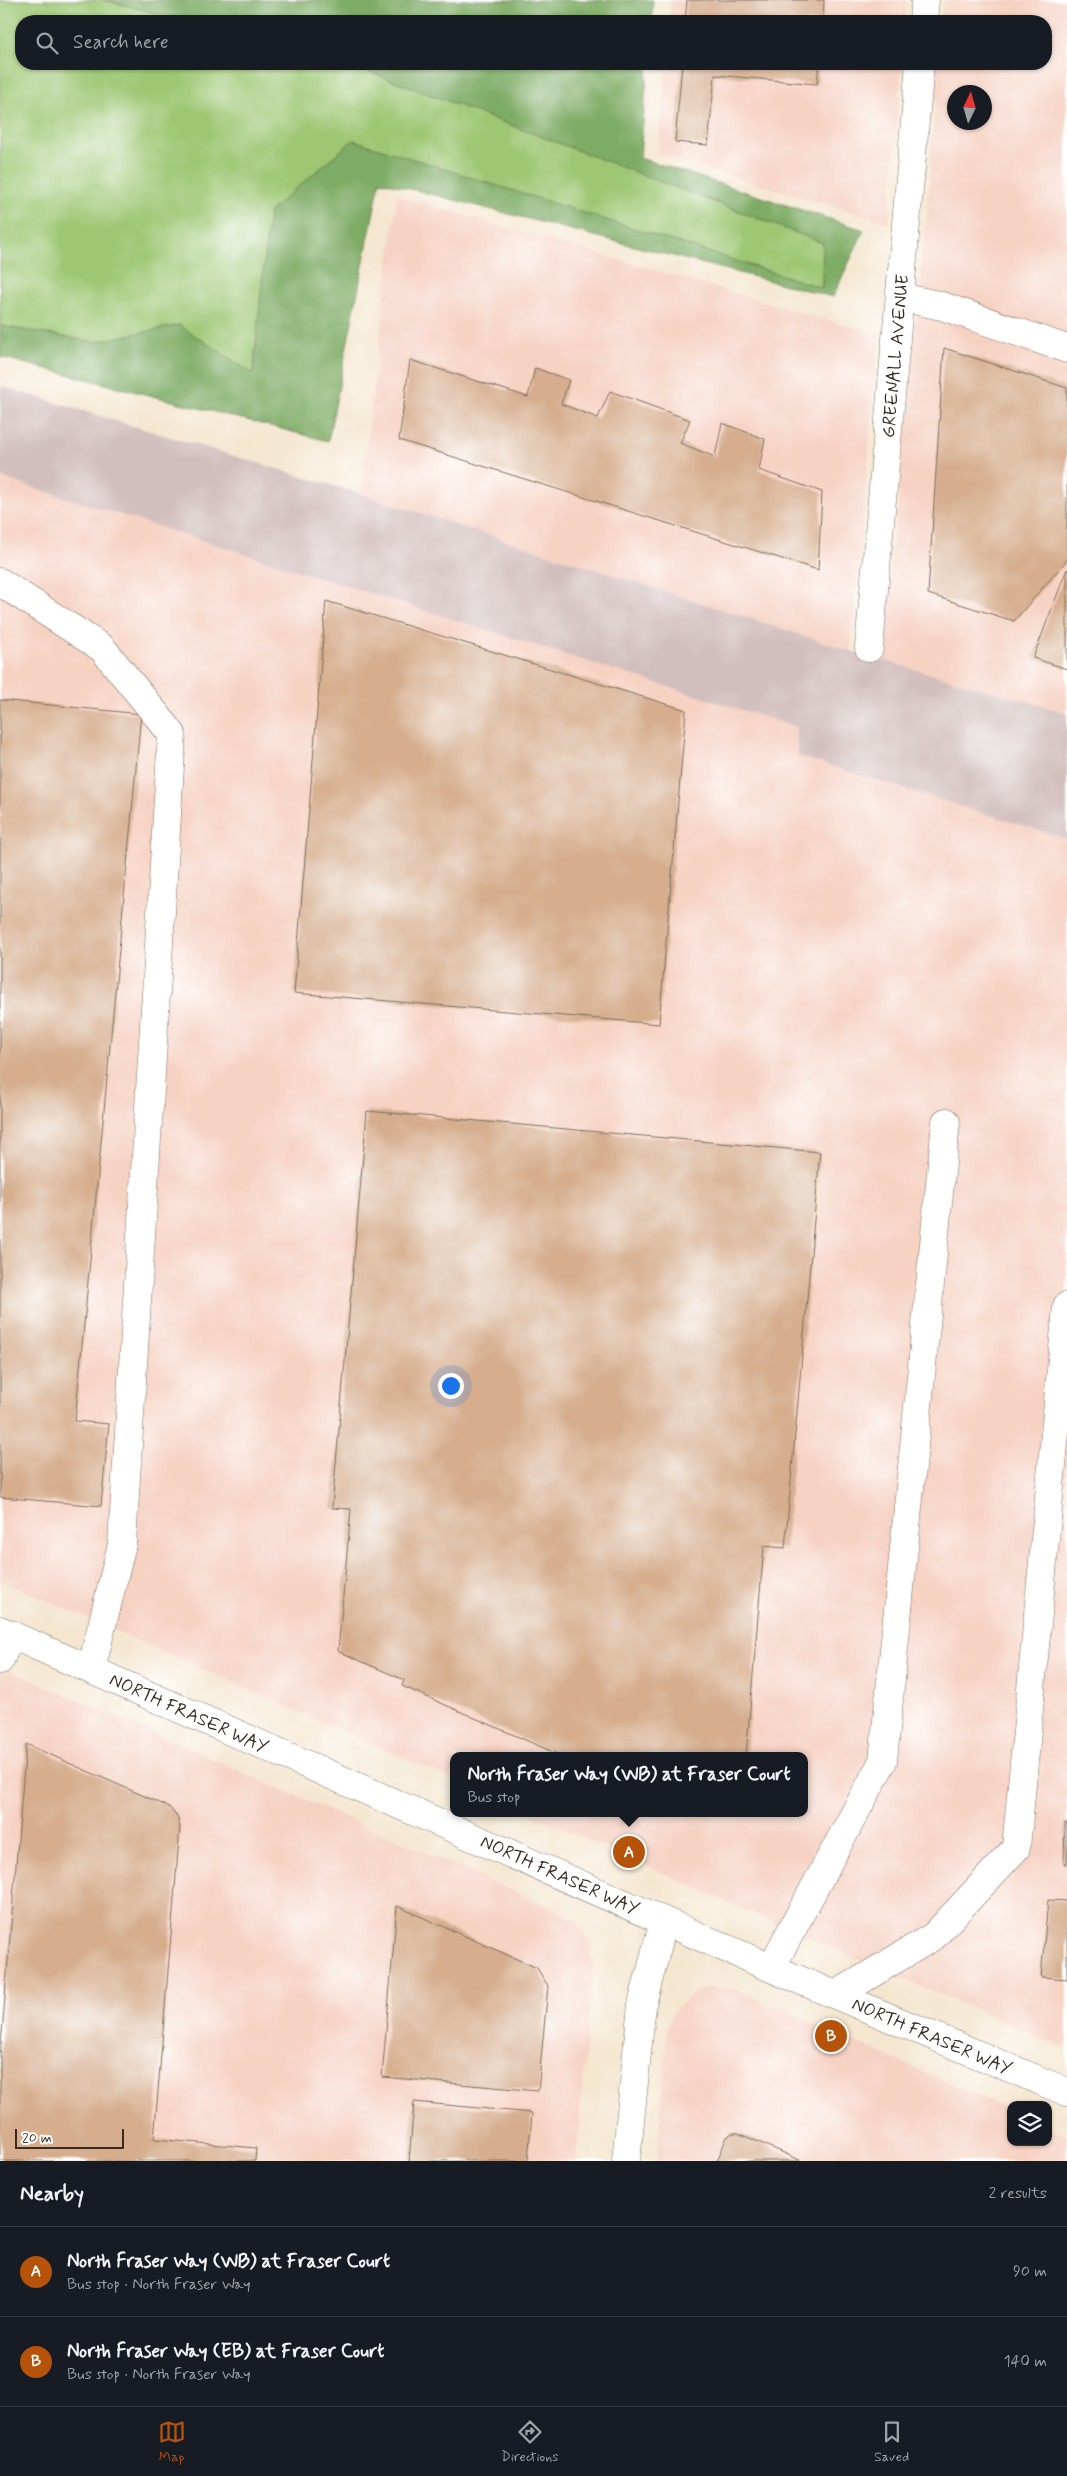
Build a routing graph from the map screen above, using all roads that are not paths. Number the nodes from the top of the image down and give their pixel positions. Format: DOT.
graph roads {
  1 [pos="925,0"];
  2 [pos="924,15"];
  3 [pos="919,70"];
  4 [pos="900,297"];
  5 [pos="1067,349"];
  6 [pos="0,582"];
  7 [pos="868,648"];
  8 [pos="946,1122"];
  9 [pos="1067,1306"];
  10 [pos="6,1632"];
  11 [pos="0,1660"];
  12 [pos="90,1670"];
  13 [pos="664,1921"];
  14 [pos="771,1968"];
  15 [pos="836,1996"];
  16 [pos="1067,2092"];
  17 [pos="626,2161"];
  1 -- 2 [label="street"];
  3 -- 4 [label="street, GREENALL AVENUE"];
  4 -- 5 [label="street"];
  4 -- 7 [label="street, GREENALL AVENUE"];
  6 -- 12 [label="street"];
  8 -- 14 [label="street"];
  9 -- 15 [label="street"];
  10 -- 11 [label="street"];
  10 -- 12 [label="street, NORTH FRASER WAY"];
  12 -- 13 [label="street, NORTH FRASER WAY"];
  13 -- 14 [label="street, NORTH FRASER WAY"];
  13 -- 17 [label="street"];
  14 -- 15 [label="street, NORTH FRASER WAY"];
  15 -- 16 [label="street, NORTH FRASER WAY"];
}
